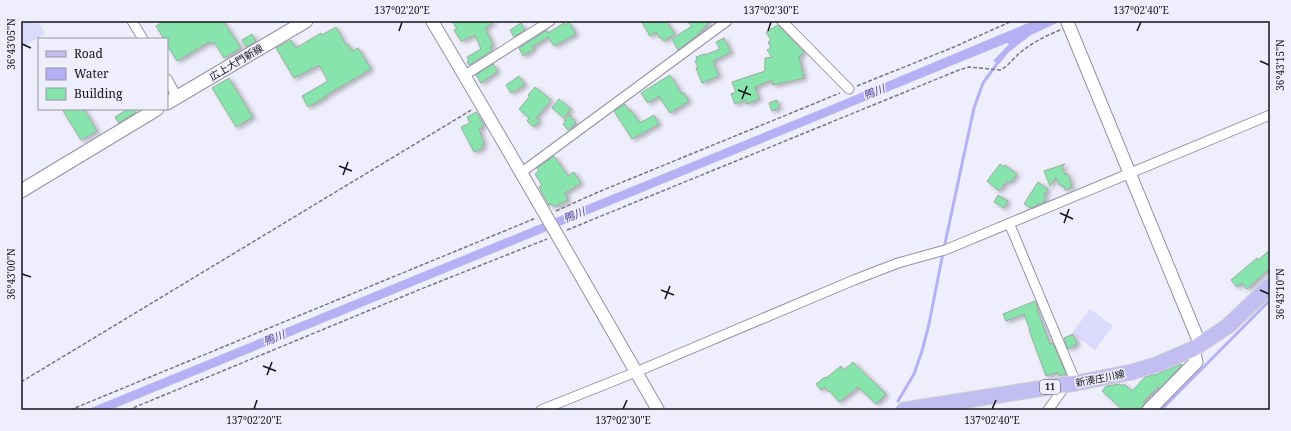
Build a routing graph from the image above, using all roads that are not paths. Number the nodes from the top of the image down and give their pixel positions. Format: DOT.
graph roads {
  1 [pos="132,21"];
  2 [pos="306,21"];
  3 [pos="432,21"];
  4 [pos="550,21"];
  5 [pos="727,21"];
  6 [pos="782,21"];
  7 [pos="1068,24"];
  8 [pos="142,38"];
  9 [pos="465,75"];
  10 [pos="168,84"];
  11 [pos="849,89"];
  12 [pos="172,100"];
  13 [pos="155,110"];
  14 [pos="1270,116"];
  15 [pos="522,172"];
  16 [pos="1130,173"];
  17 [pos="21,191"];
  18 [pos="1009,223"];
  19 [pos="1270,286"];
  20 [pos="1196,347"];
  21 [pos="636,372"];
  22 [pos="1076,383"];
  23 [pos="1060,386"];
  24 [pos="541,410"];
  25 [pos="658,410"];
  26 [pos="904,410"];
  27 [pos="1048,410"];
  28 [pos="1149,410"];
  1 -- 8 [label="street"];
  2 -- 12 [label="main road, 広上大門新線"];
  3 -- 9 [label="street"];
  4 -- 9 [label="street"];
  5 -- 15 [label="street"];
  6 -- 11 [label="street"];
  7 -- 16 [label="street"];
  9 -- 15 [label="street"];
  10 -- 12 [label="street"];
  13 -- 17 [label="main road"];
  14 -- 16 [label="street"];
  15 -- 21 [label="street"];
  16 -- 18 [label="street"];
  16 -- 20 [label="street"];
  18 -- 21 [label="street"];
  18 -- 22 [label="street"];
  19 -- 20 [label="main road, 新湊庄川線 / 11"];
  20 -- 22 [label="main road, 新湊庄川線 / 11"];
  20 -- 28 [label="main road"];
  21 -- 24 [label="street"];
  21 -- 25 [label="street"];
  22 -- 23 [label="main road, 新湊庄川線 / 11"];
  23 -- 26 [label="main road, 新湊庄川線 / 11"];
  23 -- 27 [label="street"];
}
